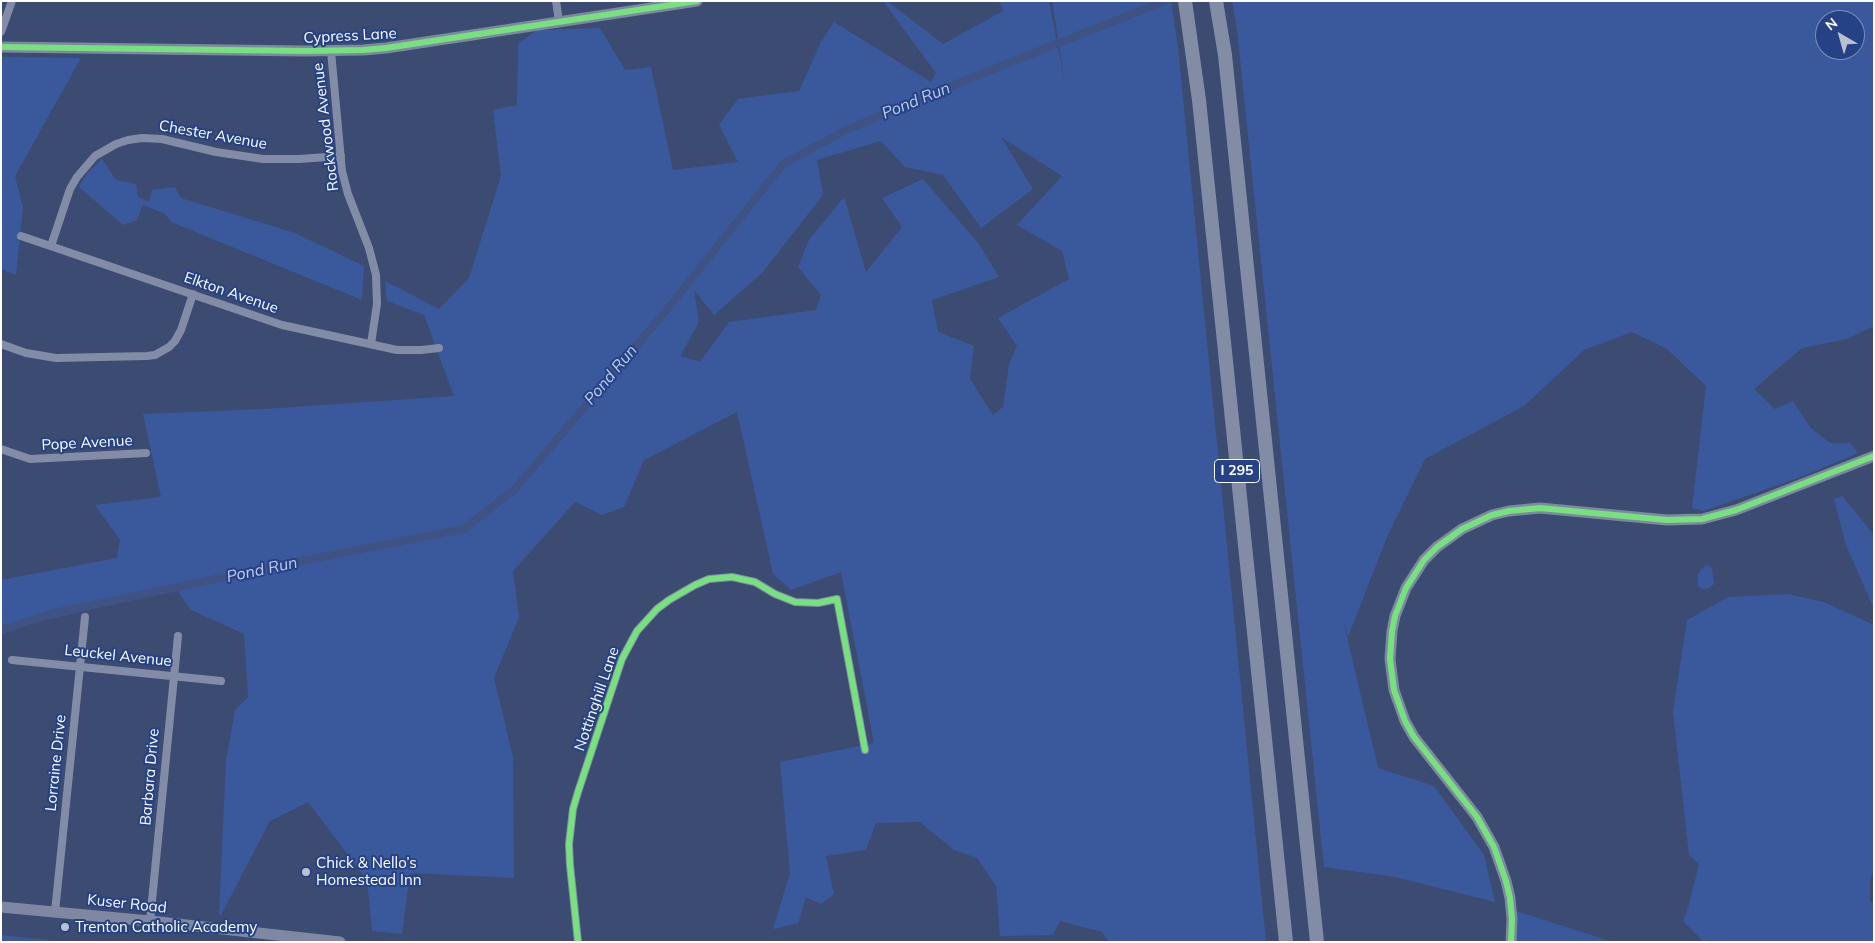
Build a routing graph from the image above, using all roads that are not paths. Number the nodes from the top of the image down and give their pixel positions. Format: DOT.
graph roads {
  1 [pos="12,1"];
  2 [pos="556,1"];
  3 [pos="697,1"];
  4 [pos="1185,1"];
  5 [pos="1216,1"];
  6 [pos="559,22"];
  7 [pos="1,32"];
  8 [pos="1,47"];
  9 [pos="331,51"];
  10 [pos="341,156"];
  11 [pos="21,236"];
  12 [pos="51,246"];
  13 [pos="193,294"];
  14 [pos="1,344"];
  15 [pos="371,344"];
  16 [pos="439,348"];
  17 [pos="1,449"];
  18 [pos="146,454"];
  19 [pos="1874,456"];
  20 [pos="85,617"];
  21 [pos="178,636"];
  22 [pos="12,660"];
  23 [pos="80,666"];
  24 [pos="174,676"];
  25 [pos="221,681"];
  26 [pos="865,750"];
  27 [pos="1,906"];
  28 [pos="55,912"];
  29 [pos="150,921"];
  30 [pos="340,942"];
  31 [pos="578,942"];
  32 [pos="1286,942"];
  33 [pos="1317,942"];
  34 [pos="1511,942"];
  1 -- 7 [label="street"];
  2 -- 6 [label="street"];
  3 -- 6 [label="street, Cypress Lane"];
  4 -- 32 [label="highway, I 295"];
  5 -- 33 [label="highway, I 295"];
  6 -- 9 [label="street, Cypress Lane"];
  8 -- 9 [label="street, Cypress Lane"];
  9 -- 10 [label="street, Rockwood Avenue"];
  10 -- 12 [label="street, Chester Avenue"];
  10 -- 15 [label="street, Rockwood Avenue"];
  11 -- 12 [label="street, Elkton Avenue"];
  12 -- 13 [label="street, Elkton Avenue"];
  13 -- 14 [label="street"];
  13 -- 15 [label="street, Elkton Avenue"];
  15 -- 16 [label="street, Elkton Avenue"];
  17 -- 18 [label="street, Pope Avenue"];
  19 -- 34 [label="street"];
  20 -- 23 [label="street, Lorraine Drive"];
  21 -- 24 [label="street, Barbara Drive"];
  22 -- 23 [label="street, Leuckel Avenue"];
  23 -- 24 [label="street, Leuckel Avenue"];
  23 -- 28 [label="street, Lorraine Drive"];
  24 -- 25 [label="street, Leuckel Avenue"];
  24 -- 29 [label="street, Barbara Drive"];
  26 -- 31 [label="street, Nottinghill Lane"];
  27 -- 28 [label="street, Kuser Road"];
  28 -- 29 [label="street, Kuser Road"];
  29 -- 30 [label="street, Kuser Road"];
}
